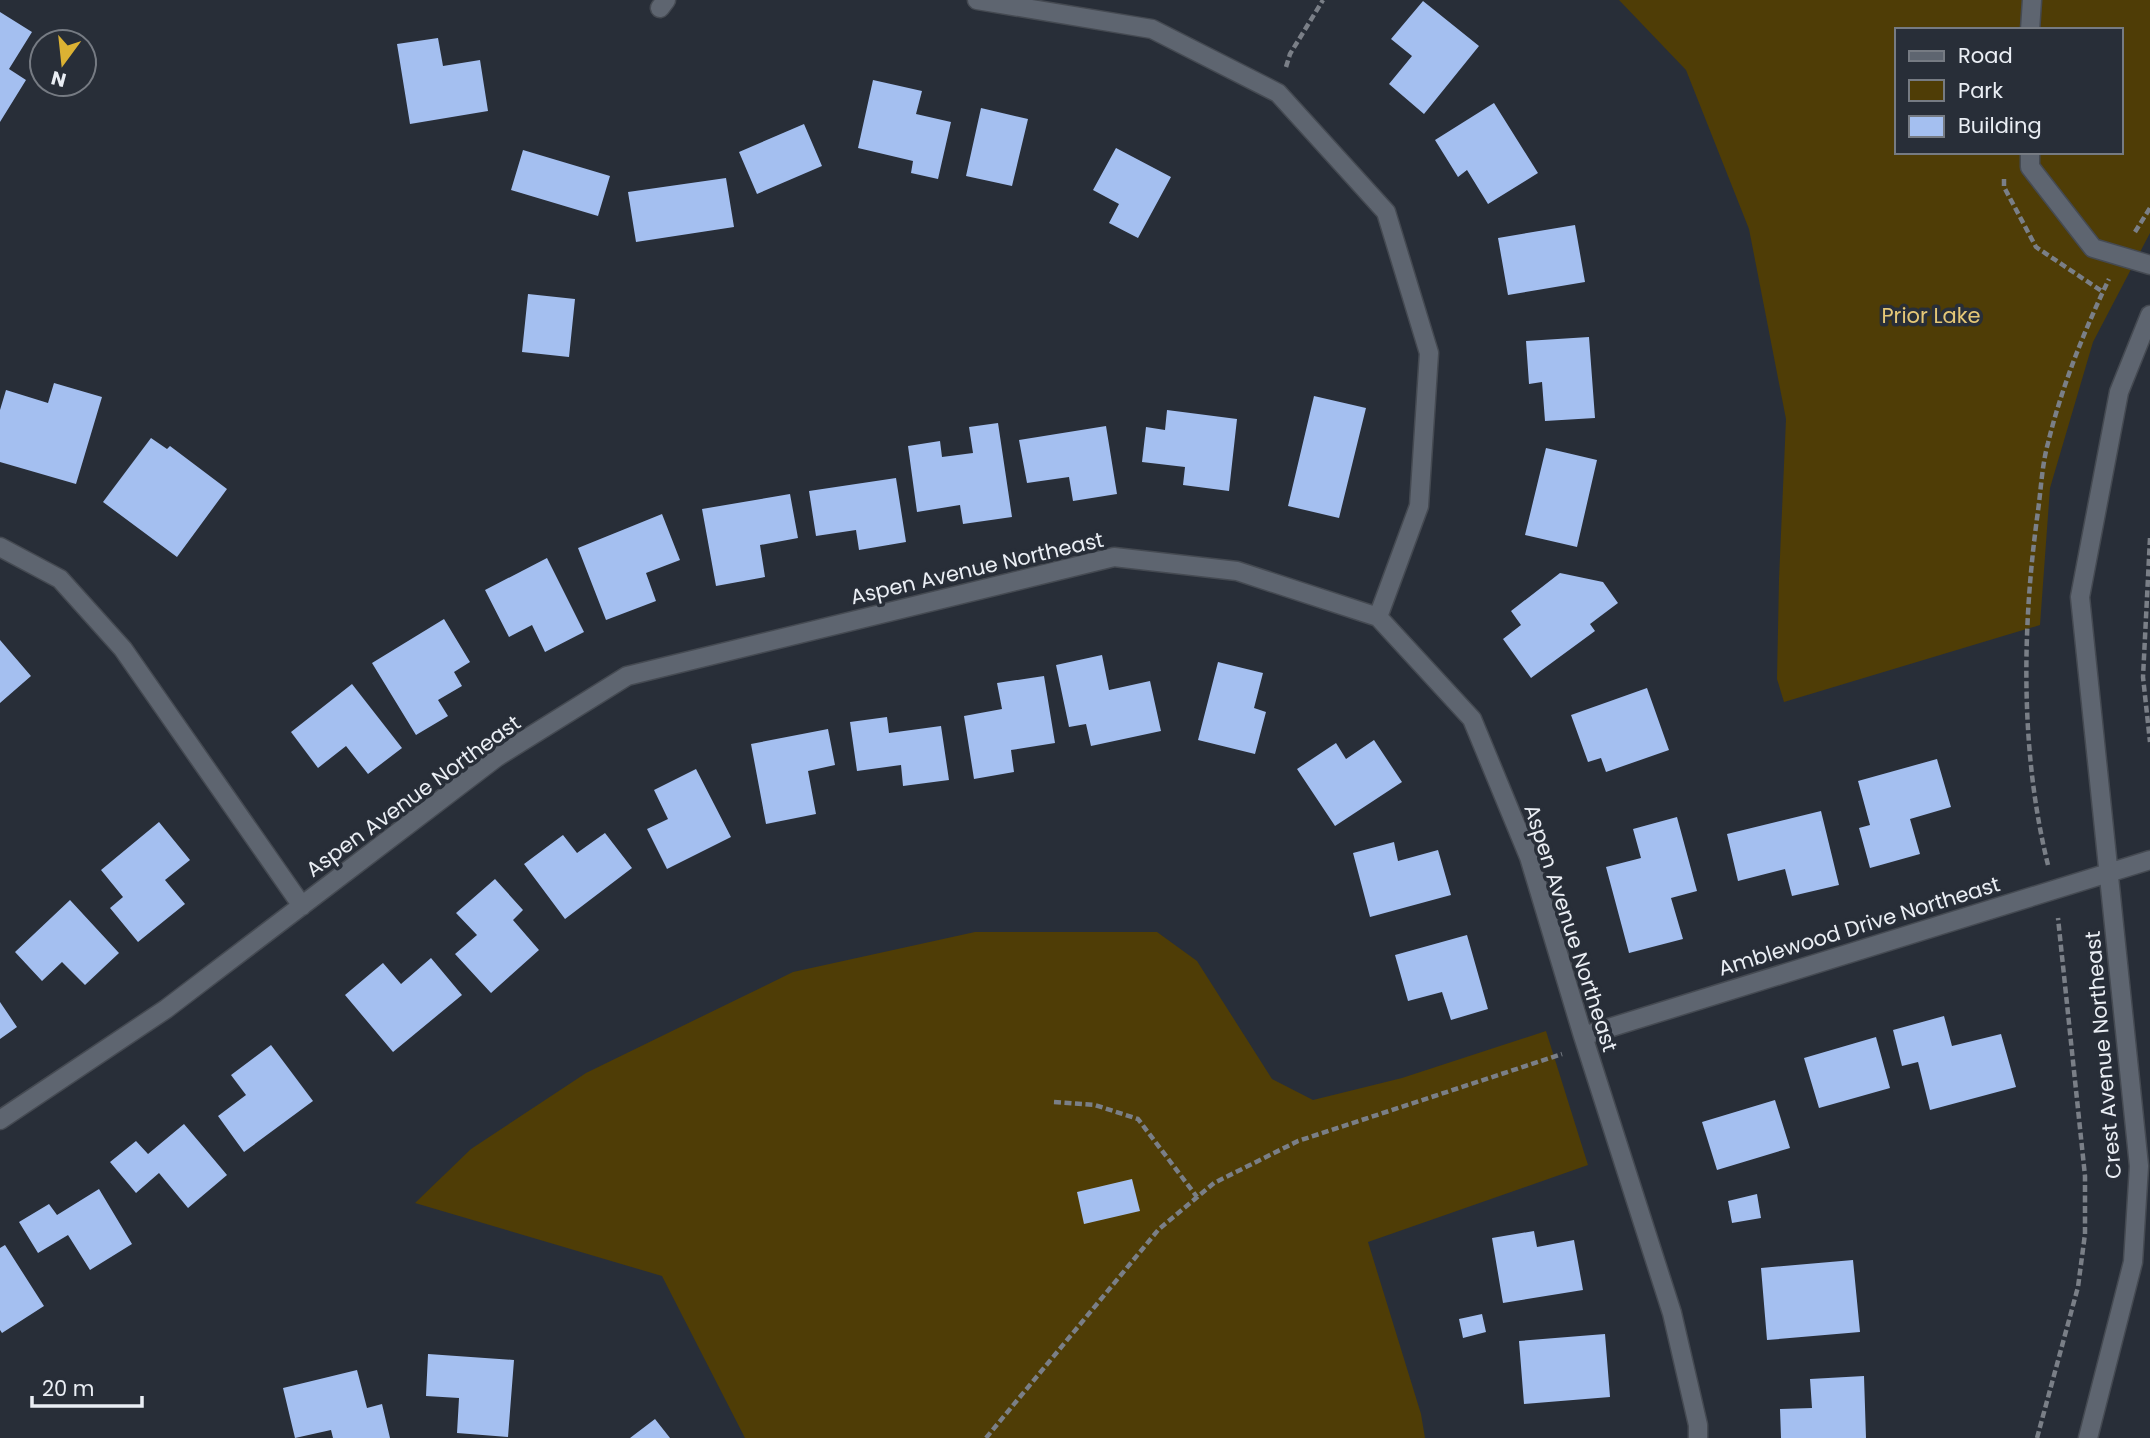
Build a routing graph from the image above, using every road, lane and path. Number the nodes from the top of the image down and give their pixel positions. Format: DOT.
graph roads {
  1 [pos="977,0"];
  2 [pos="1322,0"];
  3 [pos="2032,0"];
  4 [pos="2030,28"];
  5 [pos="1278,93"];
  6 [pos="2030,154"];
  7 [pos="2004,175"];
  8 [pos="2150,208"];
  9 [pos="2120,256"];
  10 [pos="2150,265"];
  11 [pos="2103,292"];
  12 [pos="2150,315"];
  13 [pos="2150,538"];
  14 [pos="0,547"];
  15 [pos="1378,617"];
  16 [pos="2150,742"];
  17 [pos="2150,860"];
  18 [pos="2109,872"];
  19 [pos="2054,889"];
  20 [pos="302,906"];
  21 [pos="1584,1041"];
  22 [pos="1054,1102"];
  23 [pos="0,1120"];
  24 [pos="1197,1197"];
  25 [pos="986,1438"];
  26 [pos="1698,1438"];
  27 [pos="2037,1438"];
  28 [pos="2088,1438"];
  1 -- 5 [label="street"];
  2 -- 5 [label="path"];
  3 -- 4 [label="street"];
  5 -- 15 [label="street"];
  6 -- 9 [label="street"];
  7 -- 11 [label="path"];
  8 -- 9 [label="path"];
  9 -- 10 [label="street"];
  9 -- 11 [label="path"];
  11 -- 19 [label="path"];
  12 -- 18 [label="street, Crest Avenue Northeast"];
  13 -- 16 [label="path"];
  14 -- 20 [label="street"];
  15 -- 20 [label="street, Aspen Avenue Northeast"];
  15 -- 21 [label="street, Aspen Avenue Northeast"];
  17 -- 18 [label="street, Amblewood Drive Northeast"];
  18 -- 19 [label="street, Amblewood Drive Northeast"];
  18 -- 28 [label="street, Crest Avenue Northeast"];
  19 -- 21 [label="street, Amblewood Drive Northeast"];
  19 -- 27 [label="path"];
  20 -- 23 [label="street, Aspen Avenue Northeast"];
  21 -- 24 [label="path"];
  21 -- 26 [label="street, Aspen Avenue Northeast"];
  22 -- 24 [label="path"];
  24 -- 25 [label="path"];
}
